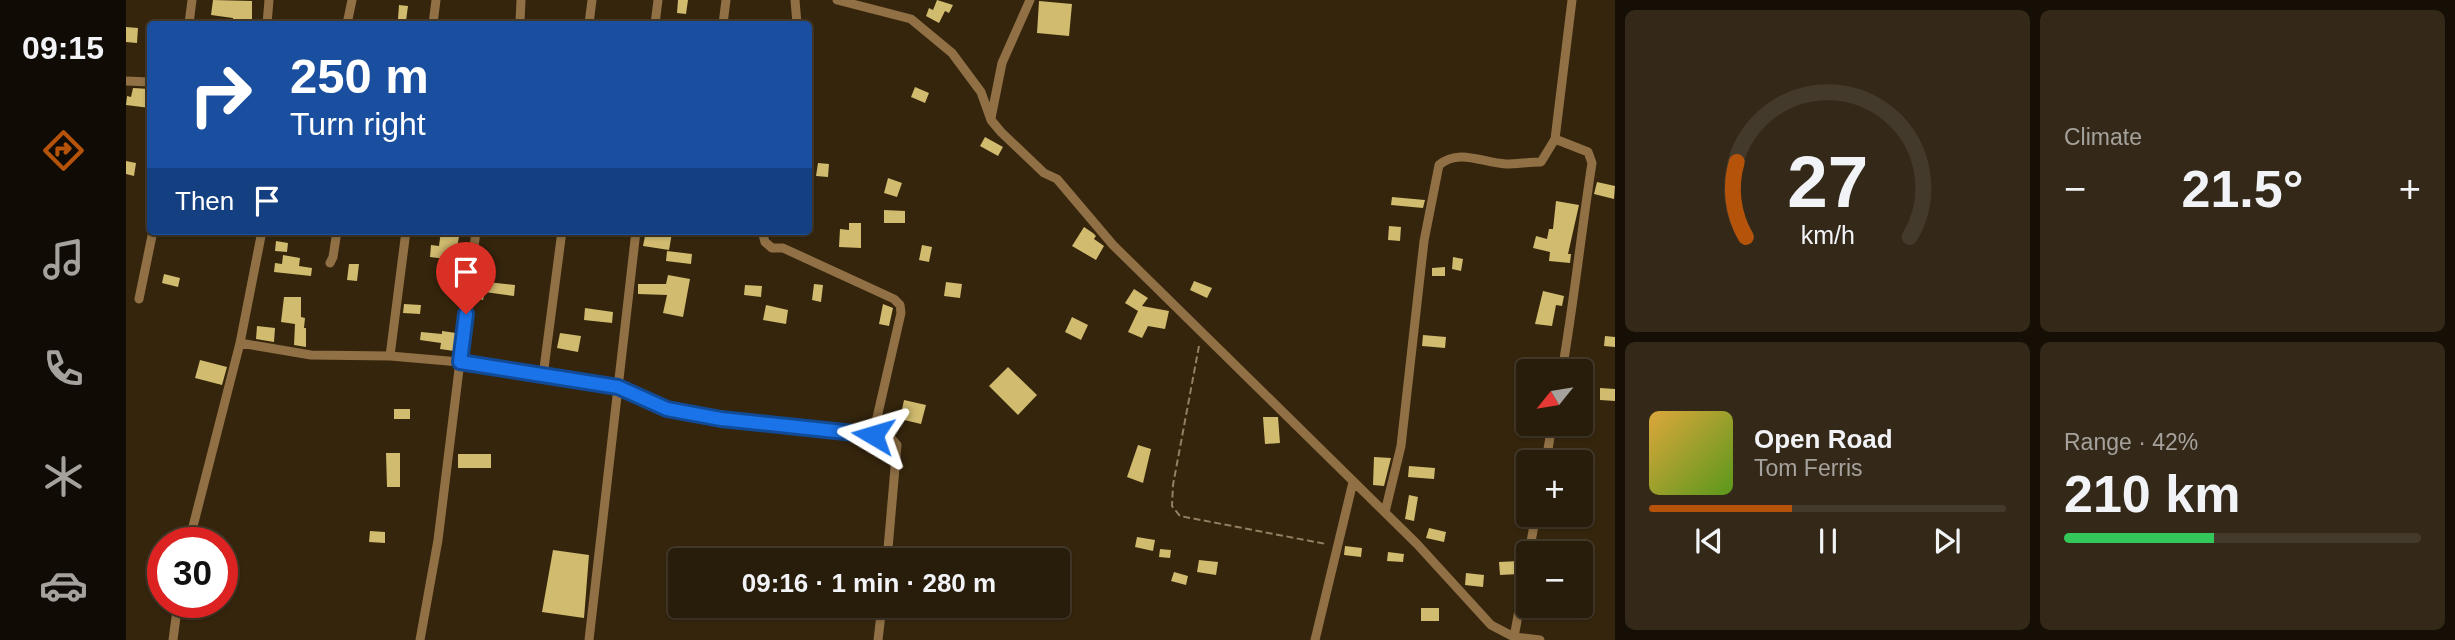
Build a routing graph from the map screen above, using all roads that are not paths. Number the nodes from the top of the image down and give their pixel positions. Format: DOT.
graph roads {
  1 [pos="192,0"];
  2 [pos="269,0"];
  3 [pos="352,0"];
  4 [pos="436,0"];
  5 [pos="521,0"];
  6 [pos="592,0"];
  7 [pos="658,0"];
  8 [pos="726,0"];
  9 [pos="795,0"];
  10 [pos="840,0"];
  11 [pos="1030,0"];
  12 [pos="1572,0"];
  13 [pos="189,21"];
  14 [pos="267,21"];
  15 [pos="348,21"];
  16 [pos="433,21"];
  17 [pos="520,21"];
  18 [pos="589,21"];
  19 [pos="655,21"];
  20 [pos="723,21"];
  21 [pos="797,21"];
  22 [pos="126,81"];
  23 [pos="147,82"];
  24 [pos="991,120"];
  25 [pos="1555,139"];
  26 [pos="152,235"];
  27 [pos="261,235"];
  28 [pos="336,235"];
  29 [pos="405,235"];
  30 [pos="475,235"];
  31 [pos="561,235"];
  32 [pos="636,235"];
  33 [pos="763,235"];
  34 [pos="330,262"];
  35 [pos="139,299"];
  36 [pos="240,344"];
  37 [pos="390,356"];
  38 [pos="1564,359"];
  39 [pos="460,362"];
  40 [pos="543,376"];
  41 [pos="618,387"];
  42 [pos="873,435"];
  43 [pos="1353,482"];
  44 [pos="1385,512"];
  45 [pos="193,527"];
  46 [pos="888,548"];
  47 [pos="176,618"];
  48 [pos="881,618"];
  49 [pos="1518,618"];
  50 [pos="1514,637"];
  51 [pos="173,640"];
  52 [pos="420,640"];
  53 [pos="589,640"];
  54 [pos="878,640"];
  55 [pos="1315,640"];
  56 [pos="1540,640"];
  1 -- 13 [label="street"];
  2 -- 14 [label="street"];
  3 -- 15 [label="street"];
  4 -- 16 [label="street"];
  5 -- 17 [label="street"];
  6 -- 18 [label="street"];
  7 -- 19 [label="street"];
  8 -- 20 [label="street"];
  9 -- 21 [label="street"];
  10 -- 24 [label="street"];
  11 -- 24 [label="street"];
  12 -- 25 [label="street"];
  22 -- 23 [label="street"];
  24 -- 43 [label="street"];
  25 -- 38 [label="street"];
  25 -- 44 [label="street"];
  26 -- 35 [label="street"];
  27 -- 36 [label="street"];
  28 -- 34 [label="street"];
  29 -- 37 [label="street"];
  30 -- 39 [label="street"];
  31 -- 40 [label="street"];
  32 -- 41 [label="street"];
  33 -- 42 [label="street"];
  36 -- 37 [label="street"];
  36 -- 45 [label="street"];
  37 -- 39 [label="street"];
  39 -- 40 [label="street"];
  39 -- 52 [label="street"];
  40 -- 41 [label="street"];
  41 -- 42 [label="street"];
  41 -- 53 [label="street"];
  42 -- 46 [label="street"];
  43 -- 44 [label="street"];
  43 -- 55 [label="street"];
  44 -- 50 [label="street"];
  47 -- 51 [label="street"];
  48 -- 54 [label="street"];
  49 -- 50 [label="street"];
  50 -- 56 [label="street"];
}
